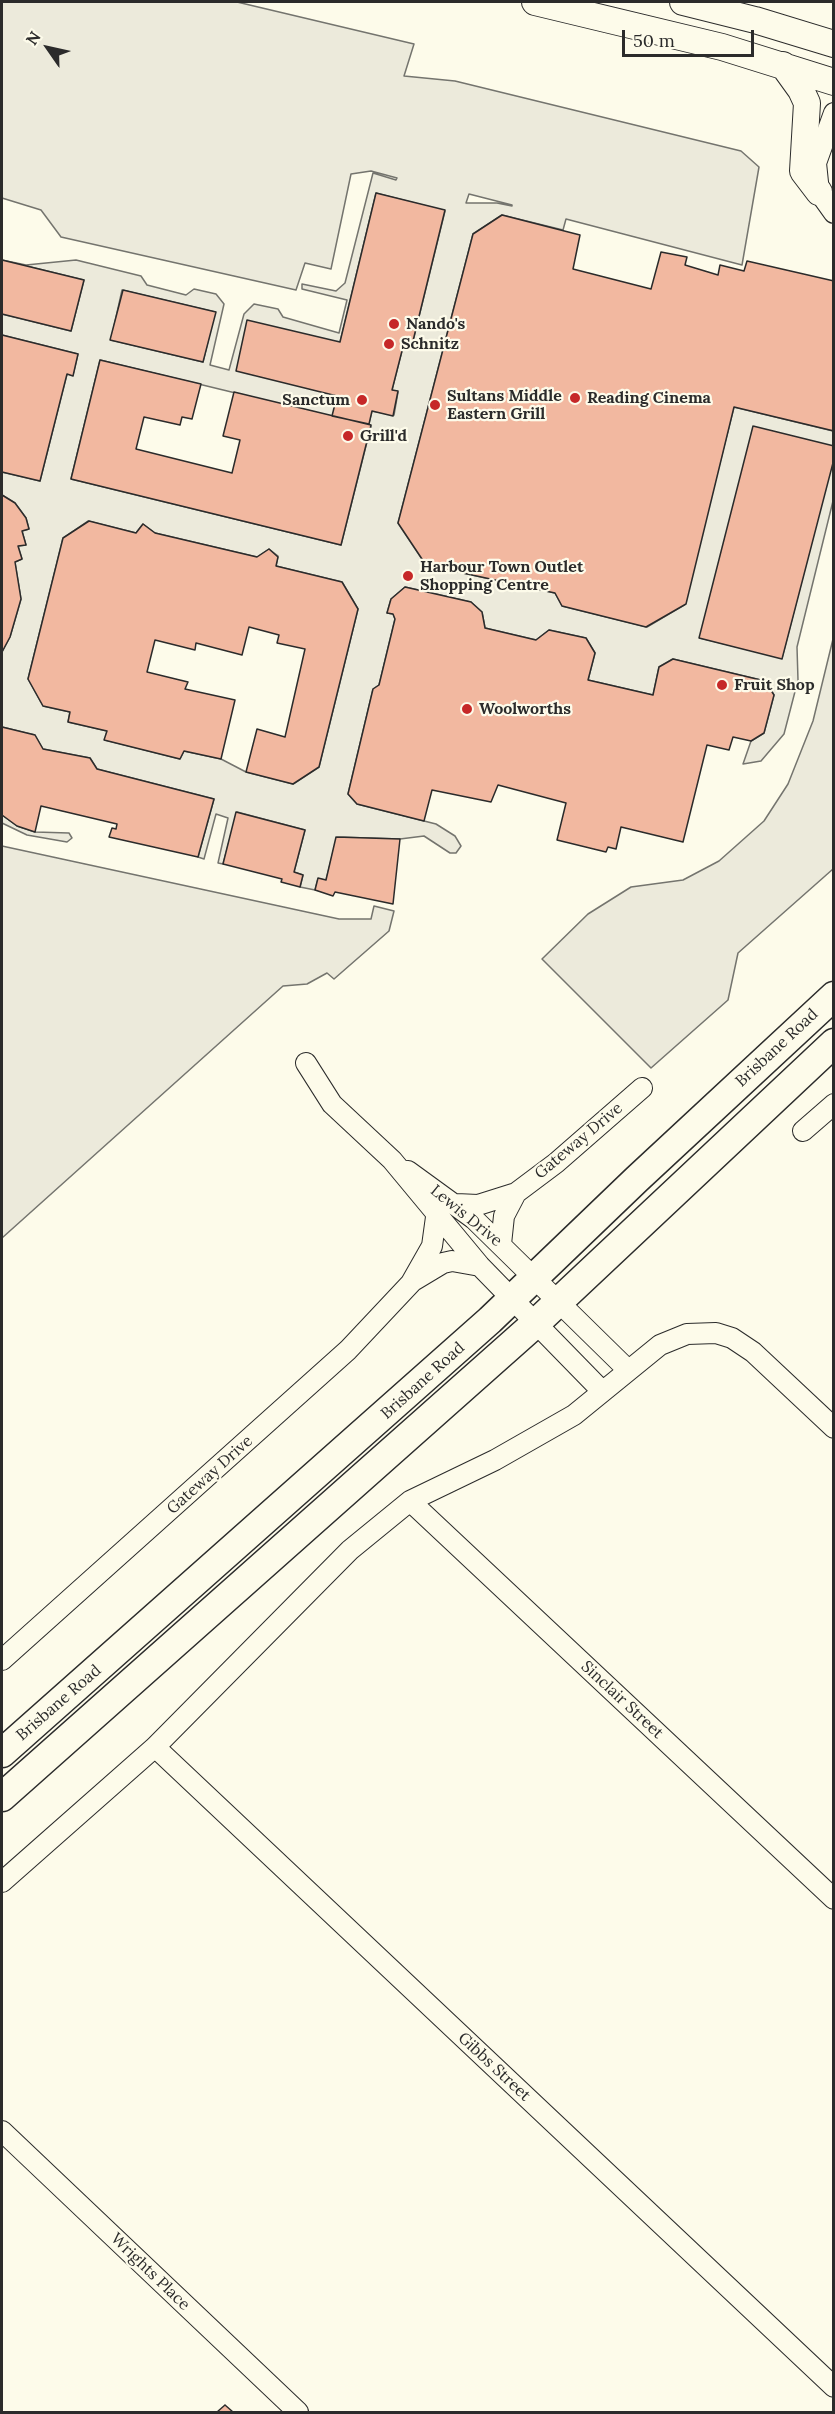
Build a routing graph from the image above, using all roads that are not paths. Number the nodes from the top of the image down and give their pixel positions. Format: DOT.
graph roads {
  1 [pos="535,2"];
  2 [pos="683,2"];
  3 [pos="834,44"];
  4 [pos="783,65"];
  5 [pos="834,82"];
  6 [pos="834,113"];
  7 [pos="826,202"];
  8 [pos="834,996"];
  9 [pos="832,1046"];
  10 [pos="306,1063"];
  11 [pos="642,1088"];
  12 [pos="834,1104"];
  13 [pos="803,1131"];
  14 [pos="392,1160"];
  15 [pos="516,1193"];
  16 [pos="456,1204"];
  17 [pos="436,1217"];
  18 [pos="501,1244"];
  19 [pos="480,1266"];
  20 [pos="536,1278"];
  21 [pos="411,1283"];
  22 [pos="513,1299"];
  23 [pos="559,1301"];
  24 [pos="537,1322"];
  25 [pos="634,1366"];
  26 [pos="602,1391"];
  27 [pos="834,1428"];
  28 [pos="410,1501"];
  29 [pos="2,1660"];
  30 [pos="155,1747"];
  31 [pos="2,1754"];
  32 [pos="2,1797"];
  33 [pos="2,1882"];
  34 [pos="834,1899"];
  35 [pos="2,2131"];
  36 [pos="834,2387"];
  37 [pos="298,2412"];
  1 -- 4 [label="main road"];
  2 -- 3 [label="main road"];
  4 -- 5 [label="main road"];
  4 -- 7 [label="main road"];
  6 -- 7 [label="street"];
  8 -- 20 [label="highway, Brisbane Road"];
  9 -- 23 [label="highway, Brisbane Road"];
  10 -- 14 [label="street, Lewis Drive"];
  11 -- 15 [label="street, Gateway Drive"];
  12 -- 13 [label="street"];
  14 -- 16 [label="street, Lewis Drive"];
  14 -- 17 [label="street, Lewis Drive"];
  15 -- 16 [label="street, Gateway Drive"];
  15 -- 18 [label="street, Gateway Drive"];
  16 -- 18 [label="street, Lewis Drive"];
  17 -- 19 [label="street, Lewis Drive"];
  17 -- 21 [label="street, Gateway Drive"];
  18 -- 20 [label="street, Lewis Drive"];
  19 -- 21 [label="street, Gateway Drive"];
  19 -- 22 [label="street, Lewis Drive"];
  20 -- 22 [label="highway, Brisbane Road"];
  20 -- 23 [label="street, Lewis Drive"];
  21 -- 29 [label="street, Gateway Drive"];
  22 -- 24 [label="street, Lewis Drive"];
  22 -- 31 [label="highway, Brisbane Road"];
  23 -- 24 [label="highway, Brisbane Road"];
  23 -- 25 [label="street"];
  24 -- 26 [label="street"];
  24 -- 32 [label="highway, Brisbane Road"];
  25 -- 26 [label="street"];
  25 -- 27 [label="street"];
  26 -- 28 [label="street"];
  28 -- 30 [label="street"];
  28 -- 34 [label="street, Sinclair Street"];
  30 -- 33 [label="street"];
  30 -- 36 [label="street, Gibbs Street"];
  35 -- 37 [label="street, Wrights Place"];
}
